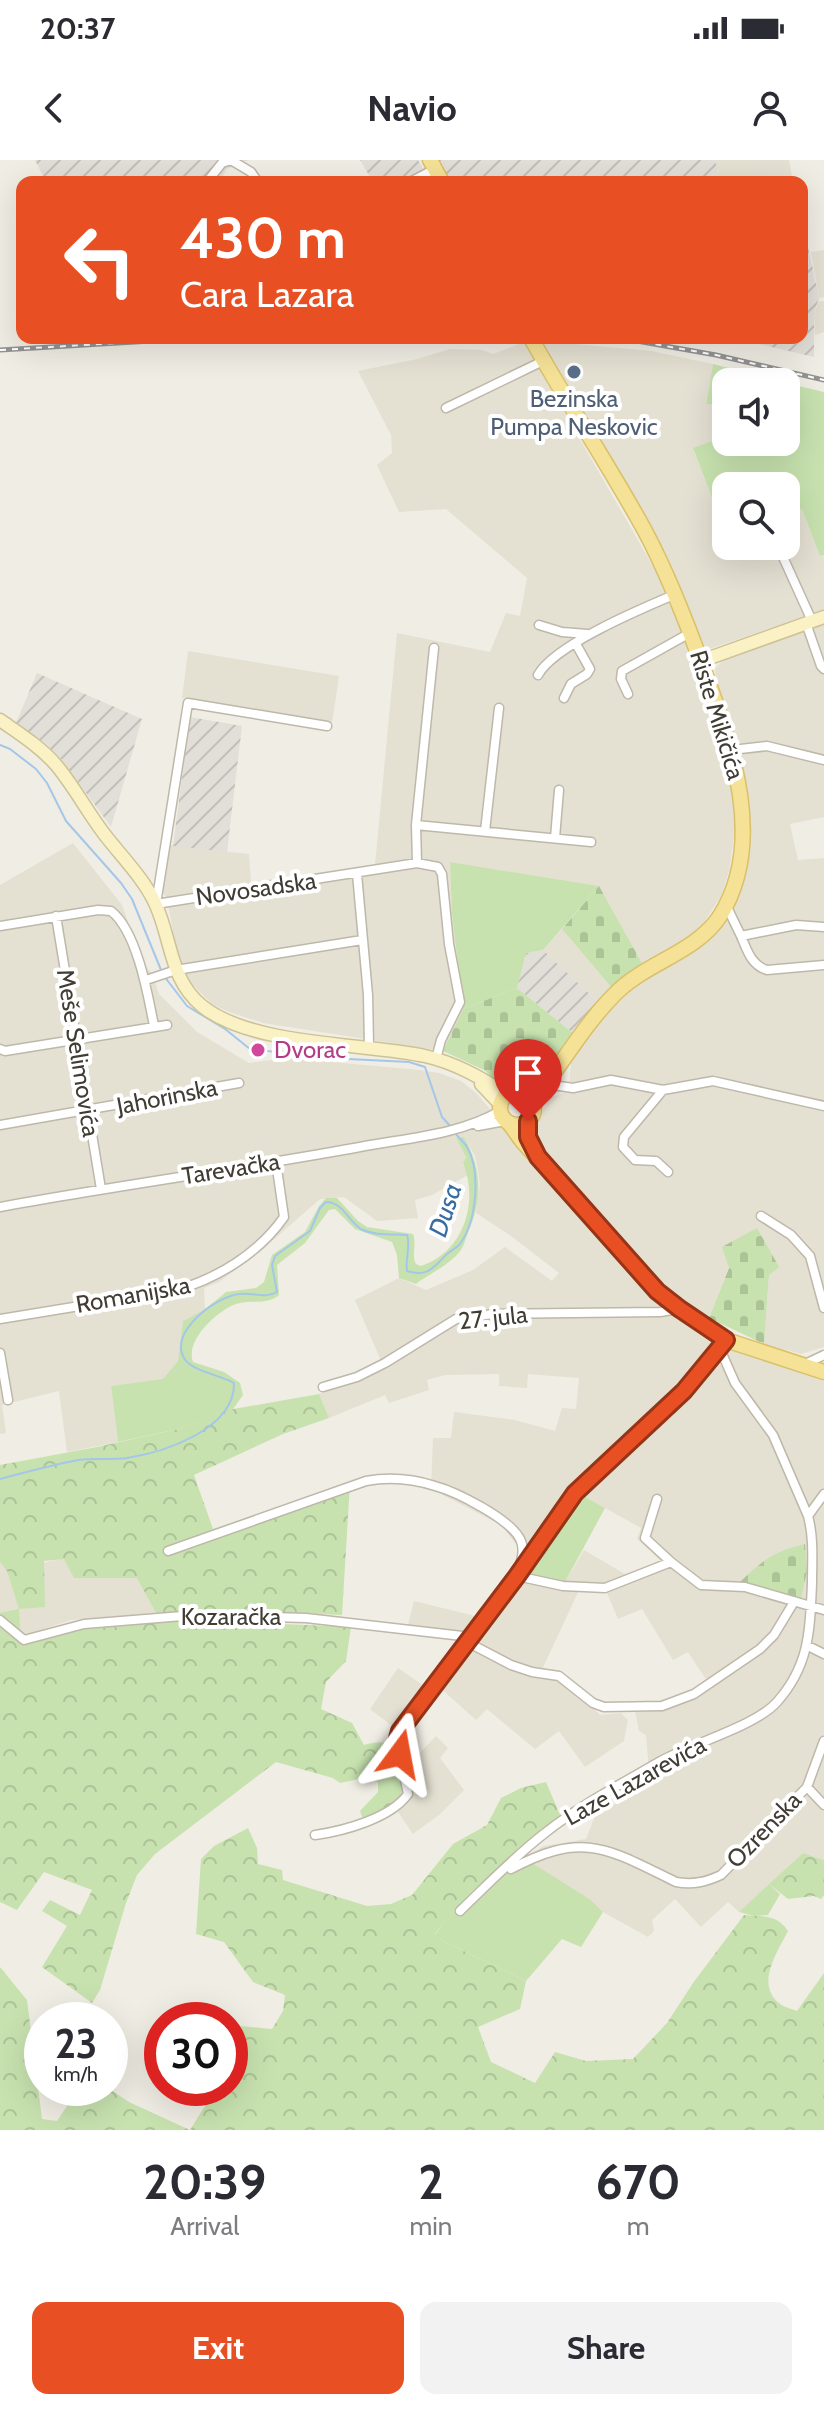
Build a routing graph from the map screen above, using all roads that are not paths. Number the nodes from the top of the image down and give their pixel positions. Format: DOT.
graph roads {
  1 [pos="231,160"];
  2 [pos="212,176"];
  3 [pos="254,176"];
  4 [pos="534,344"];
  5 [pos="543,361"];
  6 [pos="446,408"];
  7 [pos="785,560"];
  8 [pos="676,594"];
  9 [pos="814,621"];
  10 [pos="539,625"];
  11 [pos="691,632"];
  12 [pos="588,635"];
  13 [pos="576,644"];
  14 [pos="434,648"];
  15 [pos="701,661"];
  16 [pos="824,669"];
  17 [pos="538,675"];
  18 [pos="628,694"];
  19 [pos="564,698"];
  20 [pos="499,708"];
  21 [pos="0,720"];
  22 [pos="327,726"];
  23 [pos="732,750"];
  24 [pos="824,760"];
  25 [pos="559,790"];
  26 [pos="416,825"];
  27 [pos="485,831"];
  28 [pos="555,838"];
  29 [pos="591,842"];
  30 [pos="417,863"];
  31 [pos="357,874"];
  32 [pos="156,904"];
  33 [pos="725,904"];
  34 [pos="56,916"];
  35 [pos="0,926"];
  36 [pos="824,927"];
  37 [pos="741,936"];
  38 [pos="362,940"];
  39 [pos="824,965"];
  40 [pos="173,971"];
  41 [pos="149,979"];
  42 [pos="167,1025"];
  43 [pos="154,1026"];
  44 [pos="78,1040"];
  45 [pos="369,1047"];
  46 [pos="0,1049"];
  47 [pos="436,1059"];
  48 [pos="566,1059"];
  49 [pos="239,1083"];
  50 [pos="546,1084"];
  51 [pos="663,1090"];
  52 [pos="511,1106"];
  53 [pos="824,1106"];
  54 [pos="88,1112"];
  55 [pos="528,1121"];
  56 [pos="0,1125"];
  57 [pos="538,1157"];
  58 [pos="276,1162"];
  59 [pos="668,1172"];
  60 [pos="101,1189"];
  61 [pos="0,1207"];
  62 [pos="761,1216"];
  63 [pos="824,1308"];
  64 [pos="680,1309"];
  65 [pos="0,1319"];
  66 [pos="723,1344"];
  67 [pos="0,1353"];
  68 [pos="824,1355"];
  69 [pos="804,1364"];
  70 [pos="824,1372"];
  71 [pos="323,1387"];
  72 [pos="8,1400"];
  73 [pos="824,1494"];
  74 [pos="657,1499"];
  75 [pos="808,1516"];
  76 [pos="168,1551"];
  77 [pos="671,1562"];
  78 [pos="517,1576"];
  79 [pos="794,1602"];
  80 [pos="811,1606"];
  81 [pos="824,1610"];
  82 [pos="0,1620"];
  83 [pos="469,1639"];
  84 [pos="808,1646"];
  85 [pos="824,1654"];
  86 [pos="824,1741"];
  87 [pos="807,1787"];
  88 [pos="824,1805"];
  89 [pos="315,1835"];
  90 [pos="497,1876"];
  91 [pos="460,1911"];
  1 -- 2 [label="street"];
  1 -- 3 [label="street"];
  4 -- 5 [label="main road, Riste Mikičića"];
  5 -- 6 [label="street"];
  5 -- 8 [label="main road, Riste Mikičića"];
  7 -- 9 [label="street"];
  8 -- 11 [label="main road, Riste Mikičića"];
  8 -- 12 [label="street"];
  9 -- 15 [label="main road"];
  9 -- 16 [label="street"];
  10 -- 12 [label="street"];
  11 -- 15 [label="main road, Riste Mikičića"];
  11 -- 18 [label="street"];
  12 -- 13 [label="street"];
  13 -- 17 [label="street"];
  13 -- 19 [label="street"];
  14 -- 26 [label="street"];
  15 -- 23 [label="main road, Riste Mikičića"];
  20 -- 27 [label="street"];
  21 -- 32 [label="main road"];
  22 -- 32 [label="street"];
  23 -- 24 [label="street"];
  23 -- 33 [label="main road, Riste Mikičića"];
  25 -- 28 [label="street"];
  26 -- 27 [label="street"];
  26 -- 30 [label="street"];
  27 -- 28 [label="street"];
  28 -- 29 [label="street"];
  30 -- 31 [label="street, Novosadska"];
  30 -- 47 [label="street"];
  31 -- 32 [label="street, Novosadska"];
  31 -- 38 [label="street"];
  32 -- 40 [label="main road"];
  33 -- 37 [label="street"];
  33 -- 48 [label="main road, Riste Mikičića"];
  34 -- 35 [label="street"];
  34 -- 41 [label="street"];
  34 -- 44 [label="street, Meše Selimovića"];
  36 -- 37 [label="street"];
  37 -- 39 [label="street"];
  38 -- 40 [label="street"];
  38 -- 45 [label="street"];
  40 -- 41 [label="street"];
  40 -- 45 [label="main road"];
  41 -- 43 [label="street"];
  42 -- 43 [label="street"];
  43 -- 44 [label="street"];
  44 -- 46 [label="street"];
  44 -- 54 [label="street, Meše Selimovića"];
  45 -- 47 [label="main road"];
  47 -- 52 [label="main road"];
  48 -- 50 [label="main road, Riste Mikičića"];
  48 -- 52 [label="main road, Riste Mikičića"];
  49 -- 54 [label="street, Jahorinska"];
  50 -- 51 [label="street"];
  50 -- 52 [label="main road, Riste Mikičića"];
  51 -- 53 [label="street"];
  51 -- 59 [label="street"];
  52 -- 55 [label="main road"];
  52 -- 55 [label="main road"];
  52 -- 57 [label="main road"];
  52 -- 58 [label="street, Tarevačka"];
  54 -- 56 [label="street, Jahorinska"];
  54 -- 60 [label="street, Meše Selimovića"];
  55 -- 57 [label="main road"];
  57 -- 64 [label="main road"];
  58 -- 60 [label="street, Tarevačka"];
  58 -- 65 [label="street, Romanijska"];
  60 -- 61 [label="street, Tarevačka"];
  62 -- 63 [label="street"];
  64 -- 66 [label="main road"];
  64 -- 71 [label="street, 27. jula"];
  66 -- 69 [label="main road"];
  66 -- 75 [label="street, Laze Lazarevića"];
  66 -- 78 [label="street"];
  67 -- 72 [label="street"];
  68 -- 69 [label="street"];
  69 -- 70 [label="main road"];
  73 -- 75 [label="street"];
  74 -- 77 [label="street"];
  75 -- 80 [label="street, Laze Lazarevića"];
  76 -- 78 [label="street"];
  77 -- 78 [label="street"];
  77 -- 79 [label="street"];
  78 -- 83 [label="street"];
  79 -- 80 [label="street"];
  79 -- 83 [label="street, Kozaračka"];
  80 -- 81 [label="street"];
  80 -- 84 [label="street, Laze Lazarevića"];
  82 -- 83 [label="street, Kozaračka"];
  83 -- 89 [label="street"];
  84 -- 85 [label="street"];
  84 -- 90 [label="street, Laze Lazarevića"];
  86 -- 87 [label="street, Ozrenska"];
  87 -- 88 [label="street"];
  87 -- 90 [label="street, Ozrenska"];
  90 -- 91 [label="street, Laze Lazarevića"];
}
